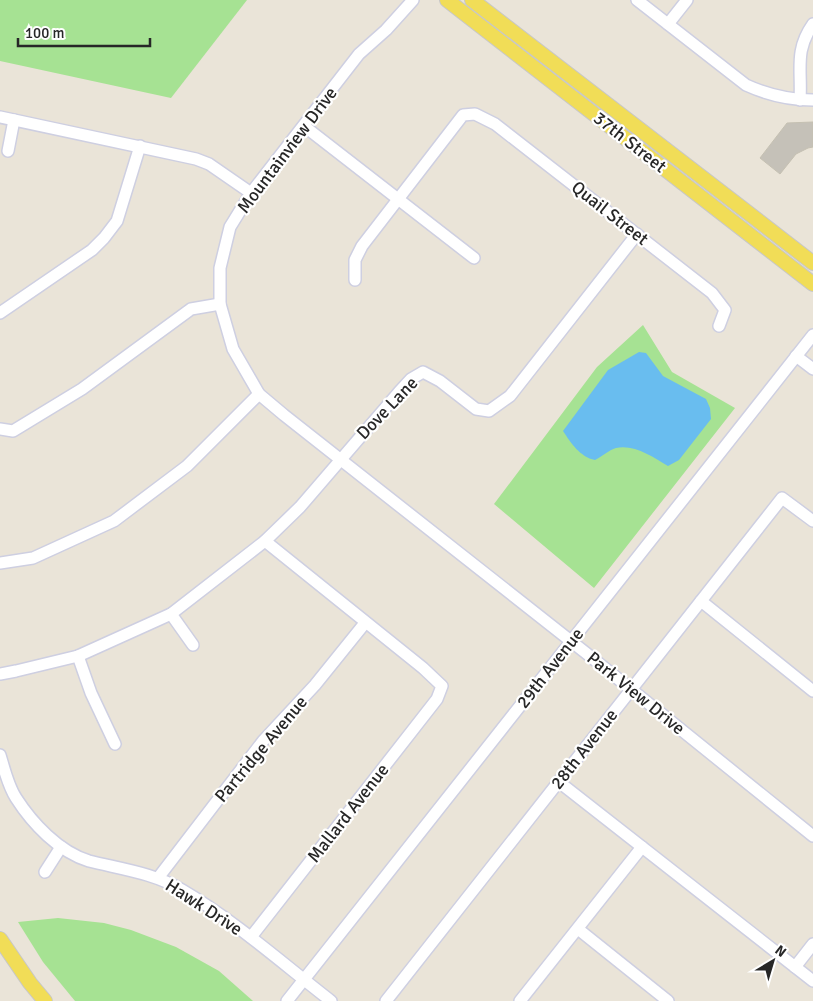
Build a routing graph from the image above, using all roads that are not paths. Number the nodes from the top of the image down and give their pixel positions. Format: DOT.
graph roads {
  1 [pos="413,0"];
  2 [pos="447,0"];
  3 [pos="472,0"];
  4 [pos="637,0"];
  5 [pos="687,0"];
  6 [pos="668,24"];
  7 [pos="813,24"];
  8 [pos="800,100"];
  9 [pos="813,100"];
  10 [pos="0,117"];
  11 [pos="14,120"];
  12 [pos="304,126"];
  13 [pos="140,146"];
  14 [pos="8,151"];
  15 [pos="251,193"];
  16 [pos="398,199"];
  17 [pos="637,234"];
  18 [pos="474,258"];
  19 [pos="813,263"];
  20 [pos="355,280"];
  21 [pos="813,284"];
  22 [pos="220,304"];
  23 [pos="0,313"];
  24 [pos="719,326"];
  25 [pos="813,335"];
  26 [pos="796,356"];
  27 [pos="813,369"];
  28 [pos="259,394"];
  29 [pos="0,429"];
  30 [pos="340,460"];
  31 [pos="813,522"];
  32 [pos="265,541"];
  33 [pos="0,563"];
  34 [pos="701,601"];
  35 [pos="170,614"];
  36 [pos="365,623"];
  37 [pos="571,642"];
  38 [pos="192,645"];
  39 [pos="78,656"];
  40 [pos="0,674"];
  41 [pos="631,689"];
  42 [pos="813,691"];
  43 [pos="115,744"];
  44 [pos="0,755"];
  45 [pos="559,782"];
  46 [pos="813,836"];
  47 [pos="61,847"];
  48 [pos="642,847"];
  49 [pos="45,872"];
  50 [pos="158,878"];
  51 [pos="578,929"];
  52 [pos="250,938"];
  53 [pos="0,939"];
  54 [pos="813,944"];
  55 [pos="795,967"];
  56 [pos="304,981"];
  57 [pos="813,981"];
  58 [pos="45,1001"];
  59 [pos="288,1001"];
  60 [pos="331,1001"];
  61 [pos="386,1001"];
  62 [pos="520,1001"];
  63 [pos="668,1001"];
  1 -- 12 [label="street, Mountainview Drive"];
  2 -- 21 [label="main road, 37th Street"];
  3 -- 19 [label="main road, 37th Street"];
  4 -- 6 [label="street"];
  5 -- 6 [label="street"];
  6 -- 8 [label="street"];
  7 -- 8 [label="street"];
  8 -- 9 [label="street"];
  10 -- 11 [label="street"];
  11 -- 13 [label="street"];
  11 -- 14 [label="street"];
  12 -- 15 [label="street, Mountainview Drive"];
  12 -- 16 [label="street"];
  13 -- 15 [label="street"];
  13 -- 23 [label="street"];
  15 -- 22 [label="street, Mountainview Drive"];
  16 -- 17 [label="street, Quail Street"];
  16 -- 18 [label="street"];
  16 -- 20 [label="street"];
  17 -- 24 [label="street, Quail Street"];
  17 -- 30 [label="street, Dove Lane"];
  22 -- 28 [label="street, Mountainview Drive"];
  22 -- 29 [label="street"];
  25 -- 26 [label="street, 29th Avenue"];
  26 -- 27 [label="street"];
  26 -- 37 [label="street, 29th Avenue"];
  28 -- 30 [label="street, Mountainview Drive"];
  28 -- 33 [label="street"];
  30 -- 32 [label="street, Dove Lane"];
  30 -- 37 [label="street, Park View Drive"];
  31 -- 34 [label="street, 28th Avenue"];
  32 -- 35 [label="street, Dove Lane"];
  32 -- 36 [label="street"];
  34 -- 41 [label="street, 28th Avenue"];
  34 -- 42 [label="street"];
  35 -- 38 [label="street"];
  35 -- 39 [label="street, Dove Lane"];
  36 -- 50 [label="street, Partridge Avenue"];
  36 -- 52 [label="street, Mallard Avenue"];
  37 -- 41 [label="street, Park View Drive"];
  37 -- 56 [label="street, 29th Avenue"];
  39 -- 40 [label="street, Dove Lane"];
  39 -- 43 [label="street"];
  41 -- 45 [label="street, 28th Avenue"];
  41 -- 46 [label="street, Park View Drive"];
  44 -- 47 [label="street, Hawk Drive"];
  45 -- 48 [label="street"];
  45 -- 61 [label="street, 28th Avenue"];
  47 -- 49 [label="street"];
  47 -- 50 [label="street, Hawk Drive"];
  48 -- 51 [label="street"];
  48 -- 55 [label="street"];
  50 -- 52 [label="street, Hawk Drive"];
  51 -- 62 [label="street"];
  51 -- 63 [label="street"];
  52 -- 56 [label="street, Hawk Drive"];
  53 -- 58 [label="main road"];
  54 -- 55 [label="street"];
  55 -- 57 [label="street"];
  56 -- 59 [label="street, 29th Avenue"];
  56 -- 60 [label="street, Hawk Drive"];
}
